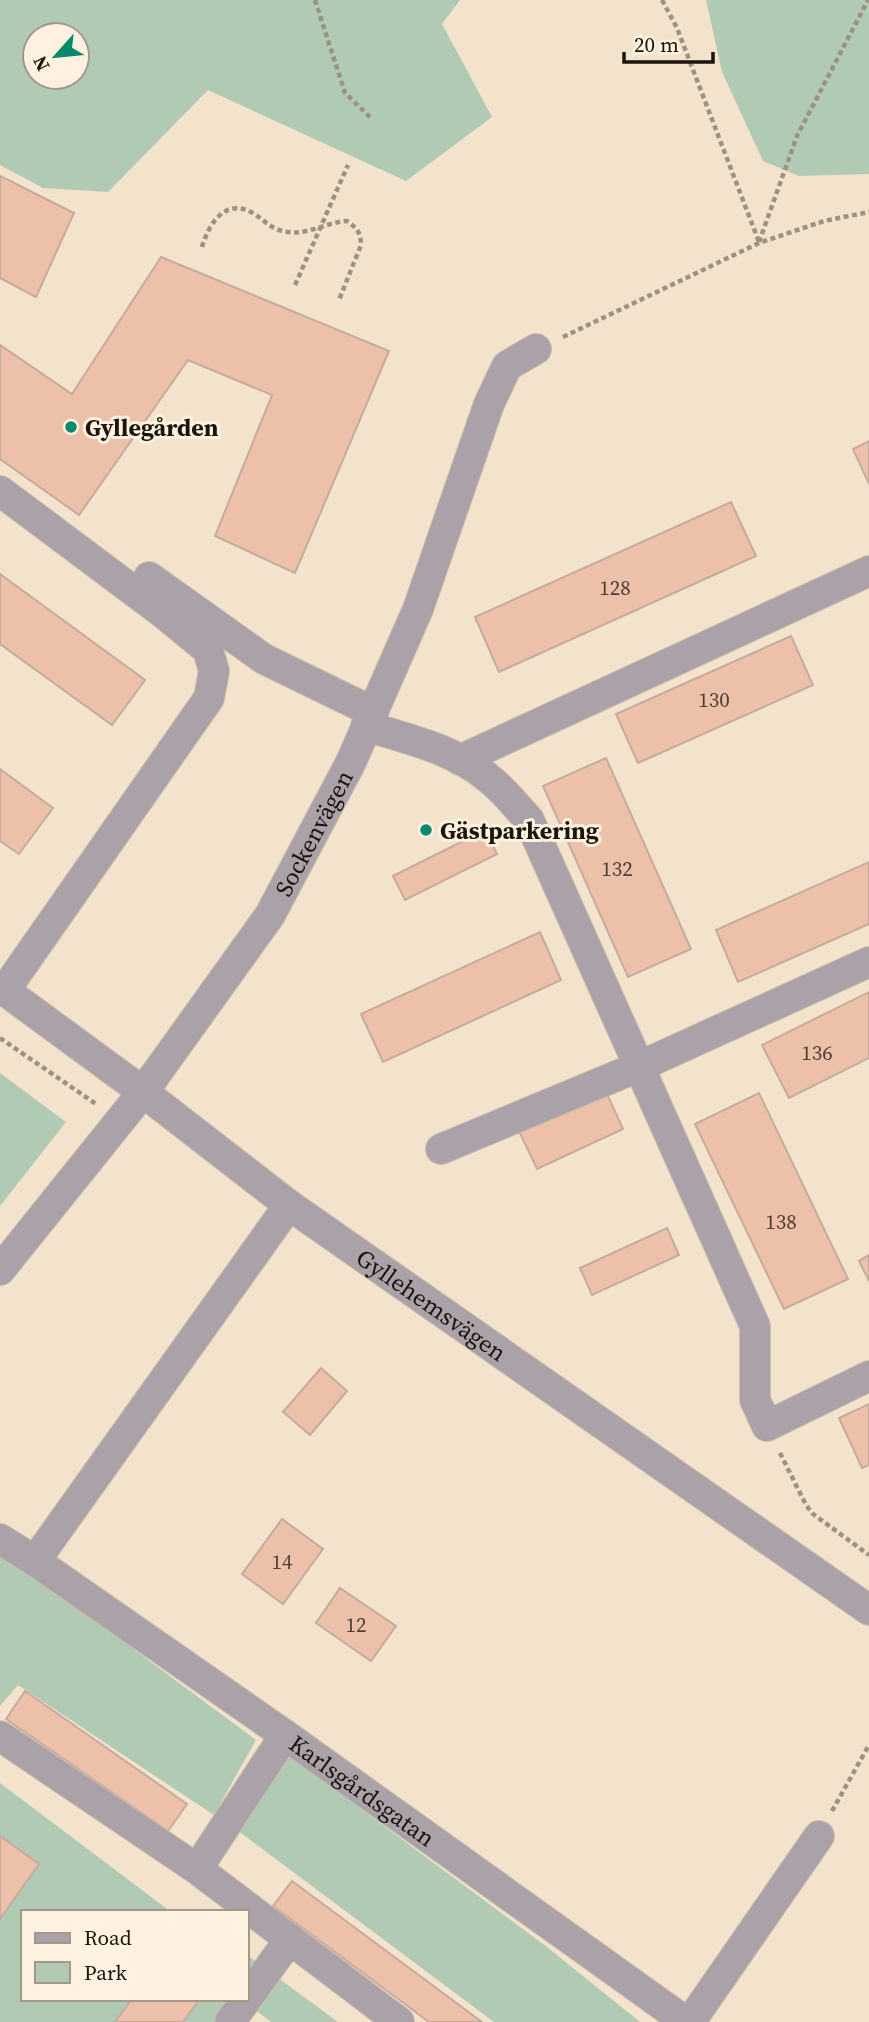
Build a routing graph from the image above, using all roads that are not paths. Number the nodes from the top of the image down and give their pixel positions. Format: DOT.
graph roads {
  1 [pos="536,349"];
  2 [pos="0,472"];
  3 [pos="0,491"];
  4 [pos="869,571"];
  5 [pos="370,719"];
  6 [pos="460,760"];
  7 [pos="869,962"];
  8 [pos="2,988"];
  9 [pos="638,1066"];
  10 [pos="143,1092"];
  11 [pos="441,1149"];
  12 [pos="289,1205"];
  13 [pos="0,1270"];
  14 [pos="869,1376"];
  15 [pos="0,1539"];
  16 [pos="35,1561"];
  17 [pos="869,1610"];
  18 [pos="285,1735"];
  19 [pos="0,1736"];
  20 [pos="819,1836"];
  21 [pos="197,1868"];
  22 [pos="290,1939"];
  23 [pos="248,1997"];
  24 [pos="245,2001"];
  25 [pos="230,2022"];
  26 [pos="399,2022"];
  27 [pos="688,2022"];
  1 -- 5 [label="street, Sockenvägen"];
  2 -- 5 [label="street"];
  3 -- 8 [label="street"];
  4 -- 6 [label="street"];
  5 -- 6 [label="street"];
  5 -- 10 [label="street, Sockenvägen"];
  6 -- 9 [label="street"];
  7 -- 9 [label="street"];
  8 -- 10 [label="street, Gyllehemsvägen"];
  9 -- 11 [label="street"];
  9 -- 14 [label="street"];
  10 -- 12 [label="street, Gyllehemsvägen"];
  10 -- 13 [label="street, Sockenvägen"];
  12 -- 16 [label="street"];
  12 -- 17 [label="street, Gyllehemsvägen"];
  15 -- 16 [label="street, Karlsgårdsgatan"];
  16 -- 18 [label="street, Karlsgårdsgatan"];
  18 -- 21 [label="street"];
  18 -- 27 [label="street, Karlsgårdsgatan"];
  19 -- 21 [label="street"];
  20 -- 27 [label="street, Karlsgårdsgatan"];
  21 -- 22 [label="street"];
  22 -- 23 [label="street"];
  22 -- 26 [label="street"];
  24 -- 25 [label="street"];
}
